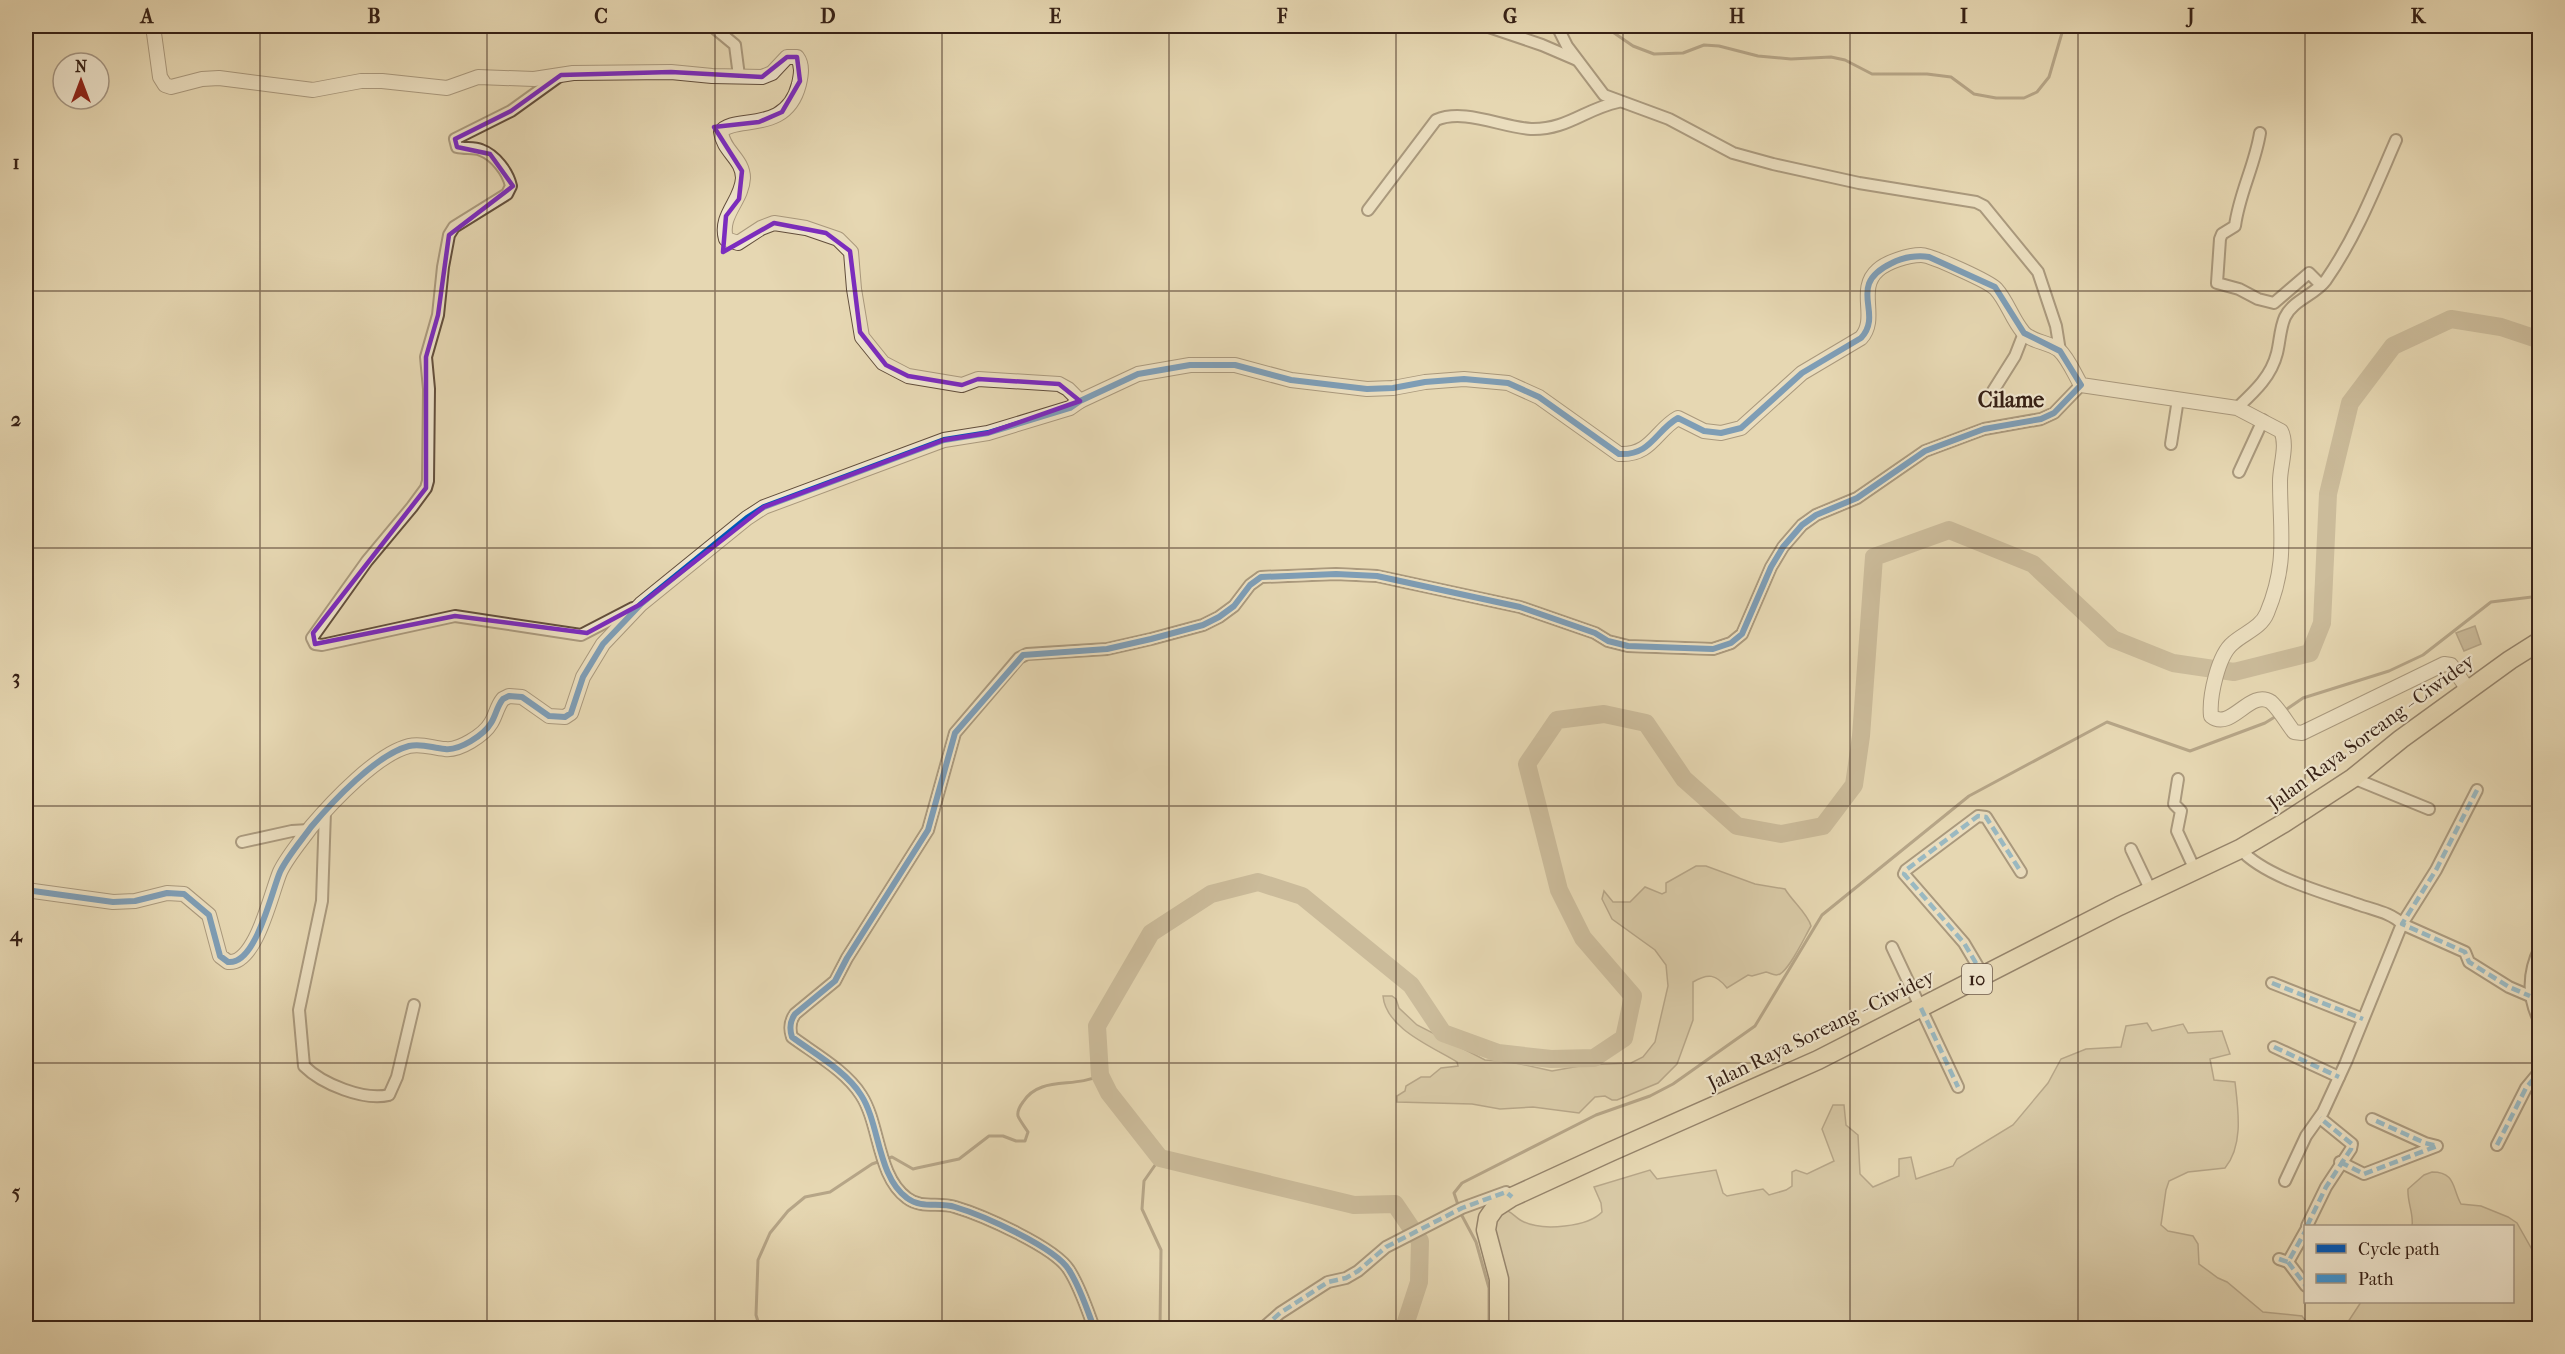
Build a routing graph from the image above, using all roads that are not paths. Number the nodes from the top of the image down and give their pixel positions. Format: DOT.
graph roads {
  1 [pos="153,26"];
  2 [pos="712,26"];
  3 [pos="1486,26"];
  4 [pos="1557,26"];
  5 [pos="1577,60"];
  6 [pos="561,75"];
  7 [pos="739,76"];
  8 [pos="1621,101"];
  9 [pos="2260,133"];
  10 [pos="2396,140"];
  11 [pos="1368,210"];
  12 [pos="2321,285"];
  13 [pos="2024,333"];
  14 [pos="2060,351"];
  15 [pos="2081,385"];
  16 [pos="1993,391"];
  17 [pos="2178,399"];
  18 [pos="1080,400"];
  19 [pos="2237,408"];
  20 [pos="2264,420"];
  21 [pos="2171,444"];
  22 [pos="2239,472"];
  23 [pos="641,604"];
  24 [pos="2540,641"];
  25 [pos="2469,691"];
  26 [pos="2353,777"];
  27 [pos="2178,779"];
  28 [pos="2477,790"];
  29 [pos="2429,808"];
  30 [pos="325,811"];
  31 [pos="309,830"];
  32 [pos="242,842"];
  33 [pos="2131,849"];
  34 [pos="2240,849"];
  35 [pos="2195,870"];
  36 [pos="2021,872"];
  37 [pos="26,890"];
  38 [pos="2151,891"];
  39 [pos="2402,924"];
  40 [pos="1892,947"];
  41 [pos="2540,948"];
  42 [pos="1983,975"];
  43 [pos="2272,983"];
  44 [pos="2530,996"];
  45 [pos="414,1005"];
  46 [pos="1921,1008"];
  47 [pos="2363,1019"];
  48 [pos="2540,1022"];
  49 [pos="2274,1047"];
  50 [pos="2540,1071"];
  51 [pos="2339,1077"];
  52 [pos="1958,1087"];
  53 [pos="2320,1118"];
  54 [pos="2372,1119"];
  55 [pos="2497,1145"];
  56 [pos="2340,1162"];
  57 [pos="2285,1181"];
  58 [pos="1512,1197"];
  59 [pos="2308,1225"];
  60 [pos="2304,1231"];
  61 [pos="2304,1284"];
  62 [pos="1094,1329"];
  63 [pos="1263,1329"];
  64 [pos="1498,1329"];
  1 -- 6 [label="street"];
  2 -- 7 [label="street"];
  3 -- 5 [label="street"];
  4 -- 5 [label="street"];
  5 -- 8 [label="street"];
  6 -- 7 [label="street"];
  6 -- 23 [label="street"];
  7 -- 18 [label="street"];
  8 -- 11 [label="street"];
  8 -- 14 [label="street"];
  9 -- 12 [label="street"];
  10 -- 12 [label="street"];
  12 -- 19 [label="street"];
  13 -- 14 [label="street"];
  13 -- 16 [label="street"];
  13 -- 18 [label="street"];
  14 -- 15 [label="street"];
  15 -- 17 [label="street"];
  15 -- 62 [label="street"];
  17 -- 19 [label="street"];
  17 -- 21 [label="street"];
  18 -- 23 [label="street"];
  19 -- 20 [label="street"];
  20 -- 22 [label="street"];
  20 -- 25 [label="street"];
  23 -- 30 [label="street"];
  24 -- 25 [label="highway, Jalan Raya Soreang - Ciwidey / 10"];
  25 -- 26 [label="highway, Jalan Raya Soreang - Ciwidey / 10"];
  26 -- 29 [label="street"];
  26 -- 34 [label="highway, Jalan Raya Soreang - Ciwidey / 10"];
  27 -- 35 [label="street"];
  28 -- 39 [label="street"];
  30 -- 31 [label="street"];
  30 -- 45 [label="street"];
  31 -- 32 [label="street"];
  31 -- 37 [label="street"];
  33 -- 38 [label="street"];
  34 -- 35 [label="highway, Jalan Raya Soreang - Ciwidey / 10"];
  34 -- 39 [label="street"];
  35 -- 38 [label="highway, Jalan Raya Soreang - Ciwidey / 10"];
  36 -- 42 [label="street"];
  38 -- 42 [label="highway, Jalan Raya Soreang - Ciwidey / 10"];
  39 -- 44 [label="street"];
  39 -- 47 [label="street"];
  40 -- 46 [label="street"];
  41 -- 44 [label="street"];
  42 -- 46 [label="highway, Jalan Raya Soreang - Ciwidey / 10"];
  43 -- 47 [label="street"];
  44 -- 48 [label="street"];
  46 -- 52 [label="street"];
  46 -- 58 [label="highway, Jalan Raya Soreang - Ciwidey / 10"];
  47 -- 51 [label="street"];
  49 -- 51 [label="street"];
  50 -- 55 [label="street"];
  51 -- 53 [label="street"];
  53 -- 56 [label="street"];
  53 -- 57 [label="street"];
  54 -- 56 [label="street"];
  56 -- 59 [label="street"];
  58 -- 63 [label="street"];
  58 -- 64 [label="highway, Jalan Raya Soreang - Ciwidey / 10"];
  60 -- 61 [label="street"];
}
